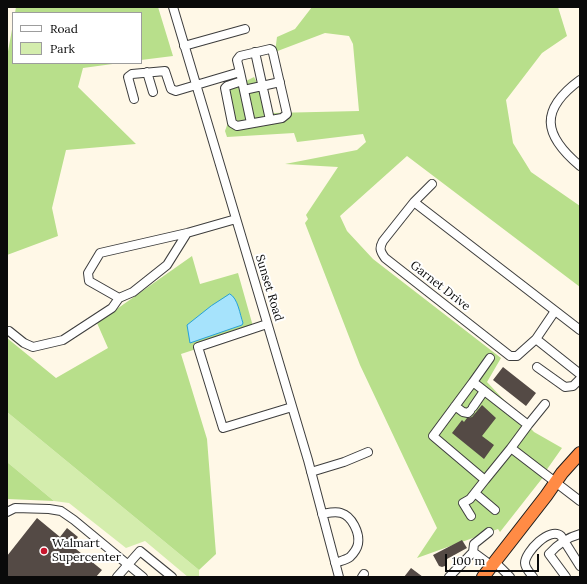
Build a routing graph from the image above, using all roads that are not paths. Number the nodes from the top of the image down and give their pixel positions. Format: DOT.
graph roads {
  1 [pos="173,7"];
  2 [pos="245,29"];
  3 [pos="184,46"];
  4 [pos="255,52"];
  5 [pos="147,72"];
  6 [pos="240,72"];
  7 [pos="580,80"];
  8 [pos="242,81"];
  9 [pos="280,82"];
  10 [pos="196,85"];
  11 [pos="262,86"];
  12 [pos="244,90"];
  13 [pos="153,92"];
  14 [pos="134,99"];
  15 [pos="270,120"];
  16 [pos="252,123"];
  17 [pos="580,166"];
  18 [pos="432,184"];
  19 [pos="414,202"];
  20 [pos="236,219"];
  21 [pos="187,233"];
  22 [pos="120,298"];
  23 [pos="555,311"];
  24 [pos="267,324"];
  25 [pos="580,330"];
  26 [pos="9,331"];
  27 [pos="536,339"];
  28 [pos="490,358"];
  29 [pos="537,367"];
  30 [pos="580,374"];
  31 [pos="580,379"];
  32 [pos="473,382"];
  33 [pos="484,391"];
  34 [pos="545,404"];
  35 [pos="455,406"];
  36 [pos="292,407"];
  37 [pos="528,425"];
  38 [pos="511,448"];
  39 [pos="368,452"];
  40 [pos="580,453"];
  41 [pos="311,472"];
  42 [pos="484,480"];
  43 [pos="556,483"];
  44 [pos="475,493"];
  45 [pos="580,501"];
  46 [pos="495,510"];
  47 [pos="7,512"];
  48 [pos="322,514"];
  49 [pos="471,516"];
  50 [pos="488,532"];
  51 [pos="580,534"];
  52 [pos="564,542"];
  53 [pos="473,552"];
  54 [pos="335,563"];
  55 [pos="494,564"];
  56 [pos="127,565"];
  57 [pos="580,566"];
  58 [pos="452,576"];
  59 [pos="117,577"];
  60 [pos="143,577"];
  61 [pos="172,577"];
  62 [pos="338,577"];
  63 [pos="483,577"];
  64 [pos="510,577"];
  65 [pos="533,577"];
  66 [pos="566,577"];
  1 -- 3 [label="street, Sunset Road"];
  2 -- 3 [label="street"];
  3 -- 10 [label="street, Sunset Road"];
  4 -- 6 [label="street"];
  4 -- 9 [label="street"];
  4 -- 11 [label="street"];
  5 -- 10 [label="street"];
  5 -- 13 [label="street"];
  5 -- 14 [label="street"];
  6 -- 8 [label="street"];
  6 -- 10 [label="street"];
  7 -- 17 [label="street"];
  8 -- 12 [label="street"];
  8 -- 16 [label="street"];
  9 -- 11 [label="street"];
  9 -- 15 [label="street"];
  10 -- 20 [label="street, Sunset Road"];
  11 -- 12 [label="street"];
  11 -- 15 [label="street"];
  12 -- 16 [label="street"];
  15 -- 16 [label="street"];
  18 -- 19 [label="street, Garnet Drive"];
  19 -- 23 [label="street"];
  19 -- 27 [label="street, Garnet Drive"];
  20 -- 21 [label="street"];
  20 -- 24 [label="street, Sunset Road"];
  21 -- 22 [label="street"];
  21 -- 22 [label="street"];
  22 -- 26 [label="street"];
  23 -- 25 [label="street"];
  23 -- 27 [label="street, Garnet Drive"];
  24 -- 36 [label="street, Sunset Road"];
  24 -- 36 [label="street"];
  27 -- 30 [label="street"];
  28 -- 32 [label="street"];
  29 -- 31 [label="street"];
  32 -- 33 [label="street"];
  32 -- 35 [label="street"];
  33 -- 35 [label="street"];
  33 -- 37 [label="street"];
  34 -- 37 [label="street"];
  35 -- 42 [label="street"];
  36 -- 41 [label="street, Sunset Road"];
  37 -- 38 [label="street"];
  38 -- 42 [label="street"];
  38 -- 43 [label="street"];
  39 -- 41 [label="street"];
  40 -- 43 [label="highway"];
  41 -- 48 [label="street, Sunset Road"];
  42 -- 44 [label="street"];
  43 -- 45 [label="street"];
  43 -- 55 [label="highway"];
  44 -- 46 [label="street"];
  44 -- 49 [label="street"];
  47 -- 56 [label="street"];
  48 -- 54 [label="street, Sunset Road"];
  48 -- 54 [label="street"];
  50 -- 53 [label="street"];
  51 -- 52 [label="street"];
  52 -- 57 [label="street"];
  52 -- 65 [label="street"];
  52 -- 66 [label="street"];
  53 -- 55 [label="street"];
  53 -- 58 [label="street"];
  54 -- 62 [label="street, Sunset Road"];
  55 -- 63 [label="highway"];
  55 -- 64 [label="street"];
  56 -- 59 [label="street"];
  56 -- 60 [label="street"];
  56 -- 61 [label="street"];
}
